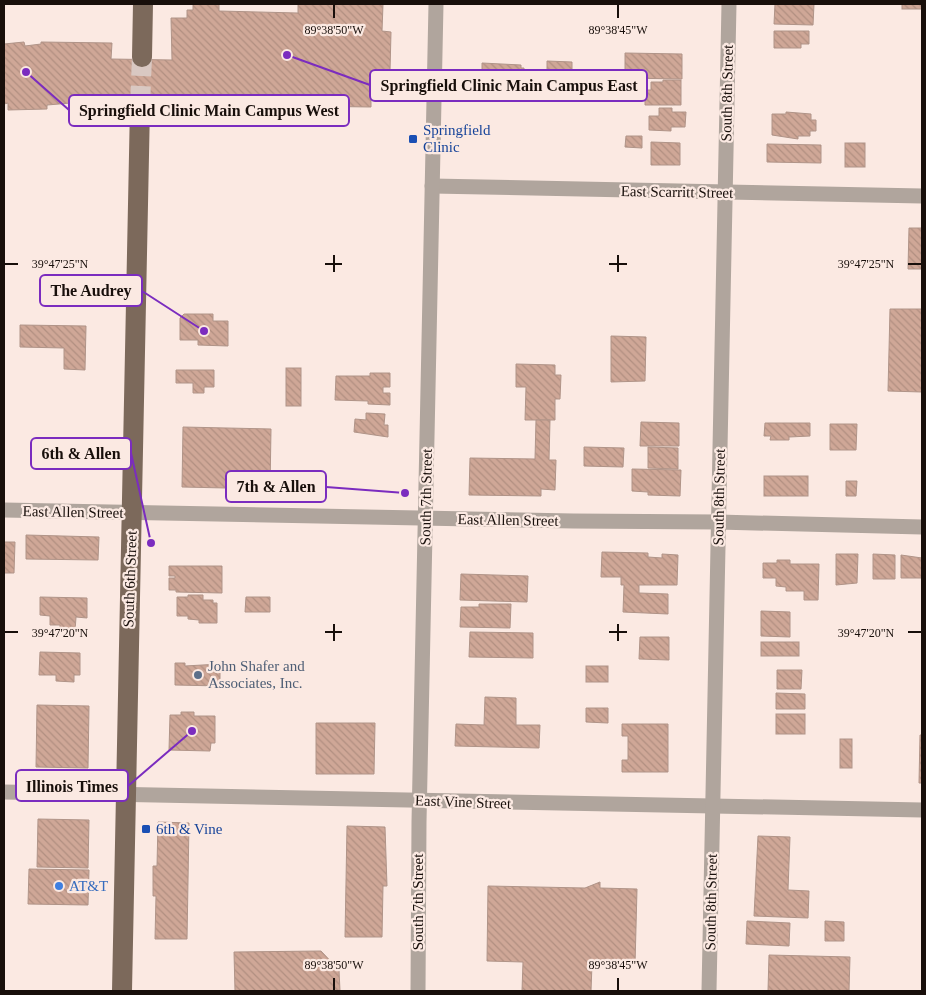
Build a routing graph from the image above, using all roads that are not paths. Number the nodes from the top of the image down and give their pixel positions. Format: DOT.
graph roads {
  1 [pos="143,4"];
  2 [pos="436,4"];
  3 [pos="729,4"];
  4 [pos="142,57"];
  5 [pos="140,106"];
  6 [pos="432,186"];
  7 [pos="725,193"];
  8 [pos="922,196"];
  9 [pos="4,510"];
  10 [pos="132,513"];
  11 [pos="426,518"];
  12 [pos="718,522"];
  13 [pos="922,528"];
  14 [pos="4,792"];
  15 [pos="126,795"];
  16 [pos="419,801"];
  17 [pos="713,806"];
  18 [pos="922,810"];
  19 [pos="122,991"];
  20 [pos="418,991"];
  21 [pos="709,991"];
  1 -- 4 [label="main road"];
  2 -- 6 [label="street, South 7th Street"];
  3 -- 7 [label="street, South 8th Street"];
  5 -- 10 [label="main road, South 6th Street"];
  6 -- 7 [label="street, East Scarritt Street"];
  6 -- 11 [label="street, South 7th Street"];
  7 -- 8 [label="street, East Scarritt Street"];
  7 -- 12 [label="street, South 8th Street"];
  9 -- 10 [label="street, East Allen Street"];
  10 -- 11 [label="street, East Allen Street"];
  10 -- 15 [label="main road, South 6th Street"];
  11 -- 12 [label="street, East Allen Street"];
  11 -- 16 [label="street, South 7th Street"];
  12 -- 13 [label="street, East Allen Street"];
  12 -- 17 [label="street, South 8th Street"];
  14 -- 15 [label="street, East Vine Street"];
  15 -- 16 [label="street, East Vine Street"];
  15 -- 19 [label="main road, South 6th Street"];
  16 -- 17 [label="street, East Vine Street"];
  16 -- 20 [label="street, South 7th Street"];
  17 -- 18 [label="street, East Vine Street"];
  17 -- 21 [label="street, South 8th Street"];
}
